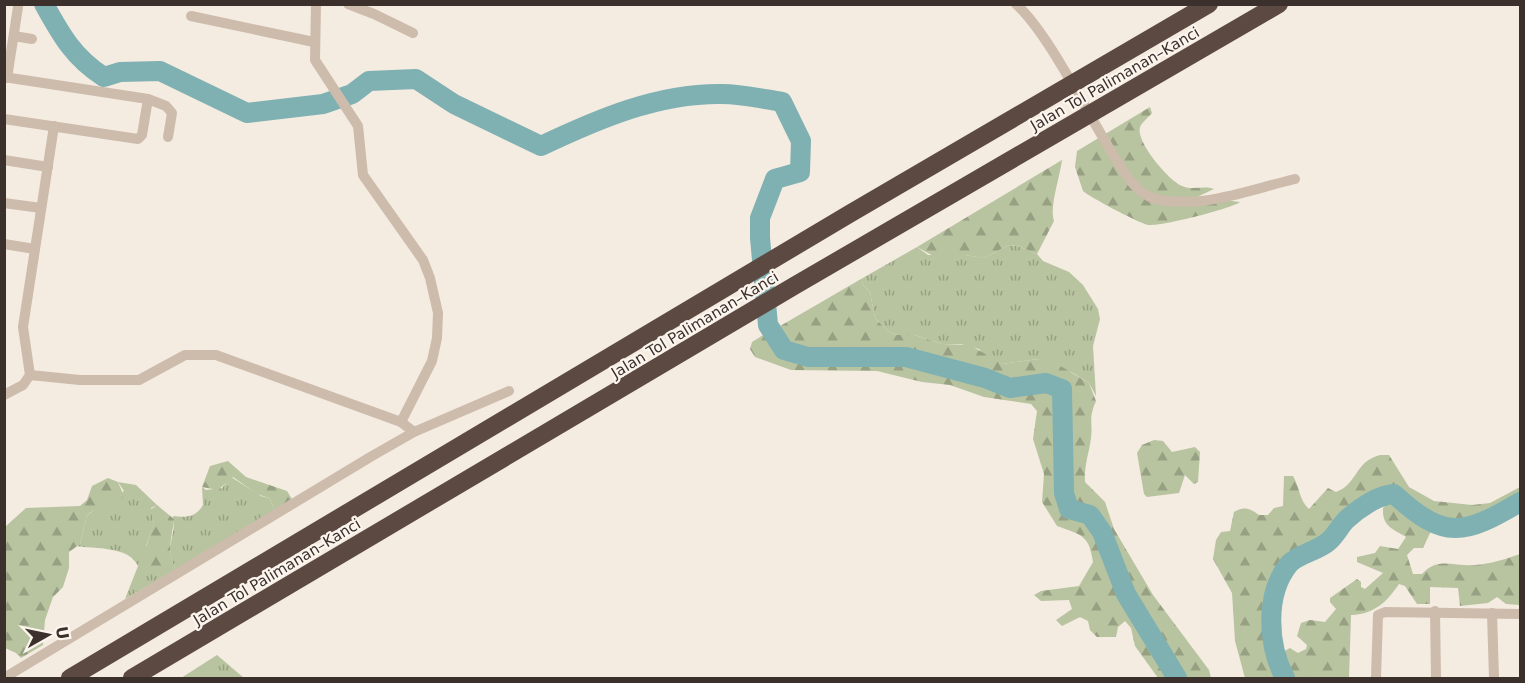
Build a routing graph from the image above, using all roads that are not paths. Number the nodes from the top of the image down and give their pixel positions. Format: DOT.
graph roads {
  1 [pos="316,4"];
  2 [pos="348,4"];
  3 [pos="1016,4"];
  4 [pos="1209,4"];
  5 [pos="1279,4"];
  6 [pos="18,8"];
  7 [pos="191,16"];
  8 [pos="412,33"];
  9 [pos="14,36"];
  10 [pos="32,39"];
  11 [pos="314,42"];
  12 [pos="6,78"];
  13 [pos="148,99"];
  14 [pos="4,119"];
  15 [pos="54,126"];
  16 [pos="168,137"];
  17 [pos="4,160"];
  18 [pos="48,167"];
  19 [pos="1295,179"];
  20 [pos="4,203"];
  21 [pos="41,208"];
  22 [pos="4,244"];
  23 [pos="35,249"];
  24 [pos="30,375"];
  25 [pos="509,391"];
  26 [pos="4,395"];
  27 [pos="402,422"];
  28 [pos="414,432"];
  29 [pos="1435,611"];
  30 [pos="1492,613"];
  31 [pos="1521,614"];
  32 [pos="4,678"];
  33 [pos="70,678"];
  34 [pos="132,678"];
  35 [pos="1376,678"];
  36 [pos="1436,678"];
  37 [pos="1494,678"];
  1 -- 11 [label="street"];
  2 -- 8 [label="street"];
  3 -- 19 [label="street"];
  4 -- 33 [label="highway, Jalan Tol Palimanan–Kanci"];
  5 -- 34 [label="highway, Jalan Tol Palimanan–Kanci"];
  6 -- 9 [label="street"];
  7 -- 11 [label="street"];
  9 -- 10 [label="street"];
  9 -- 12 [label="street"];
  11 -- 27 [label="street"];
  12 -- 13 [label="street"];
  13 -- 15 [label="street"];
  13 -- 16 [label="street"];
  14 -- 15 [label="street"];
  15 -- 18 [label="street"];
  17 -- 18 [label="street"];
  18 -- 21 [label="street"];
  20 -- 21 [label="street"];
  21 -- 23 [label="street"];
  22 -- 23 [label="street"];
  23 -- 24 [label="street"];
  24 -- 26 [label="street"];
  24 -- 27 [label="street"];
  25 -- 28 [label="street"];
  27 -- 28 [label="street"];
  28 -- 32 [label="street"];
  29 -- 30 [label="street"];
  29 -- 35 [label="street"];
  29 -- 36 [label="street"];
  30 -- 31 [label="street"];
  30 -- 37 [label="street"];
}
